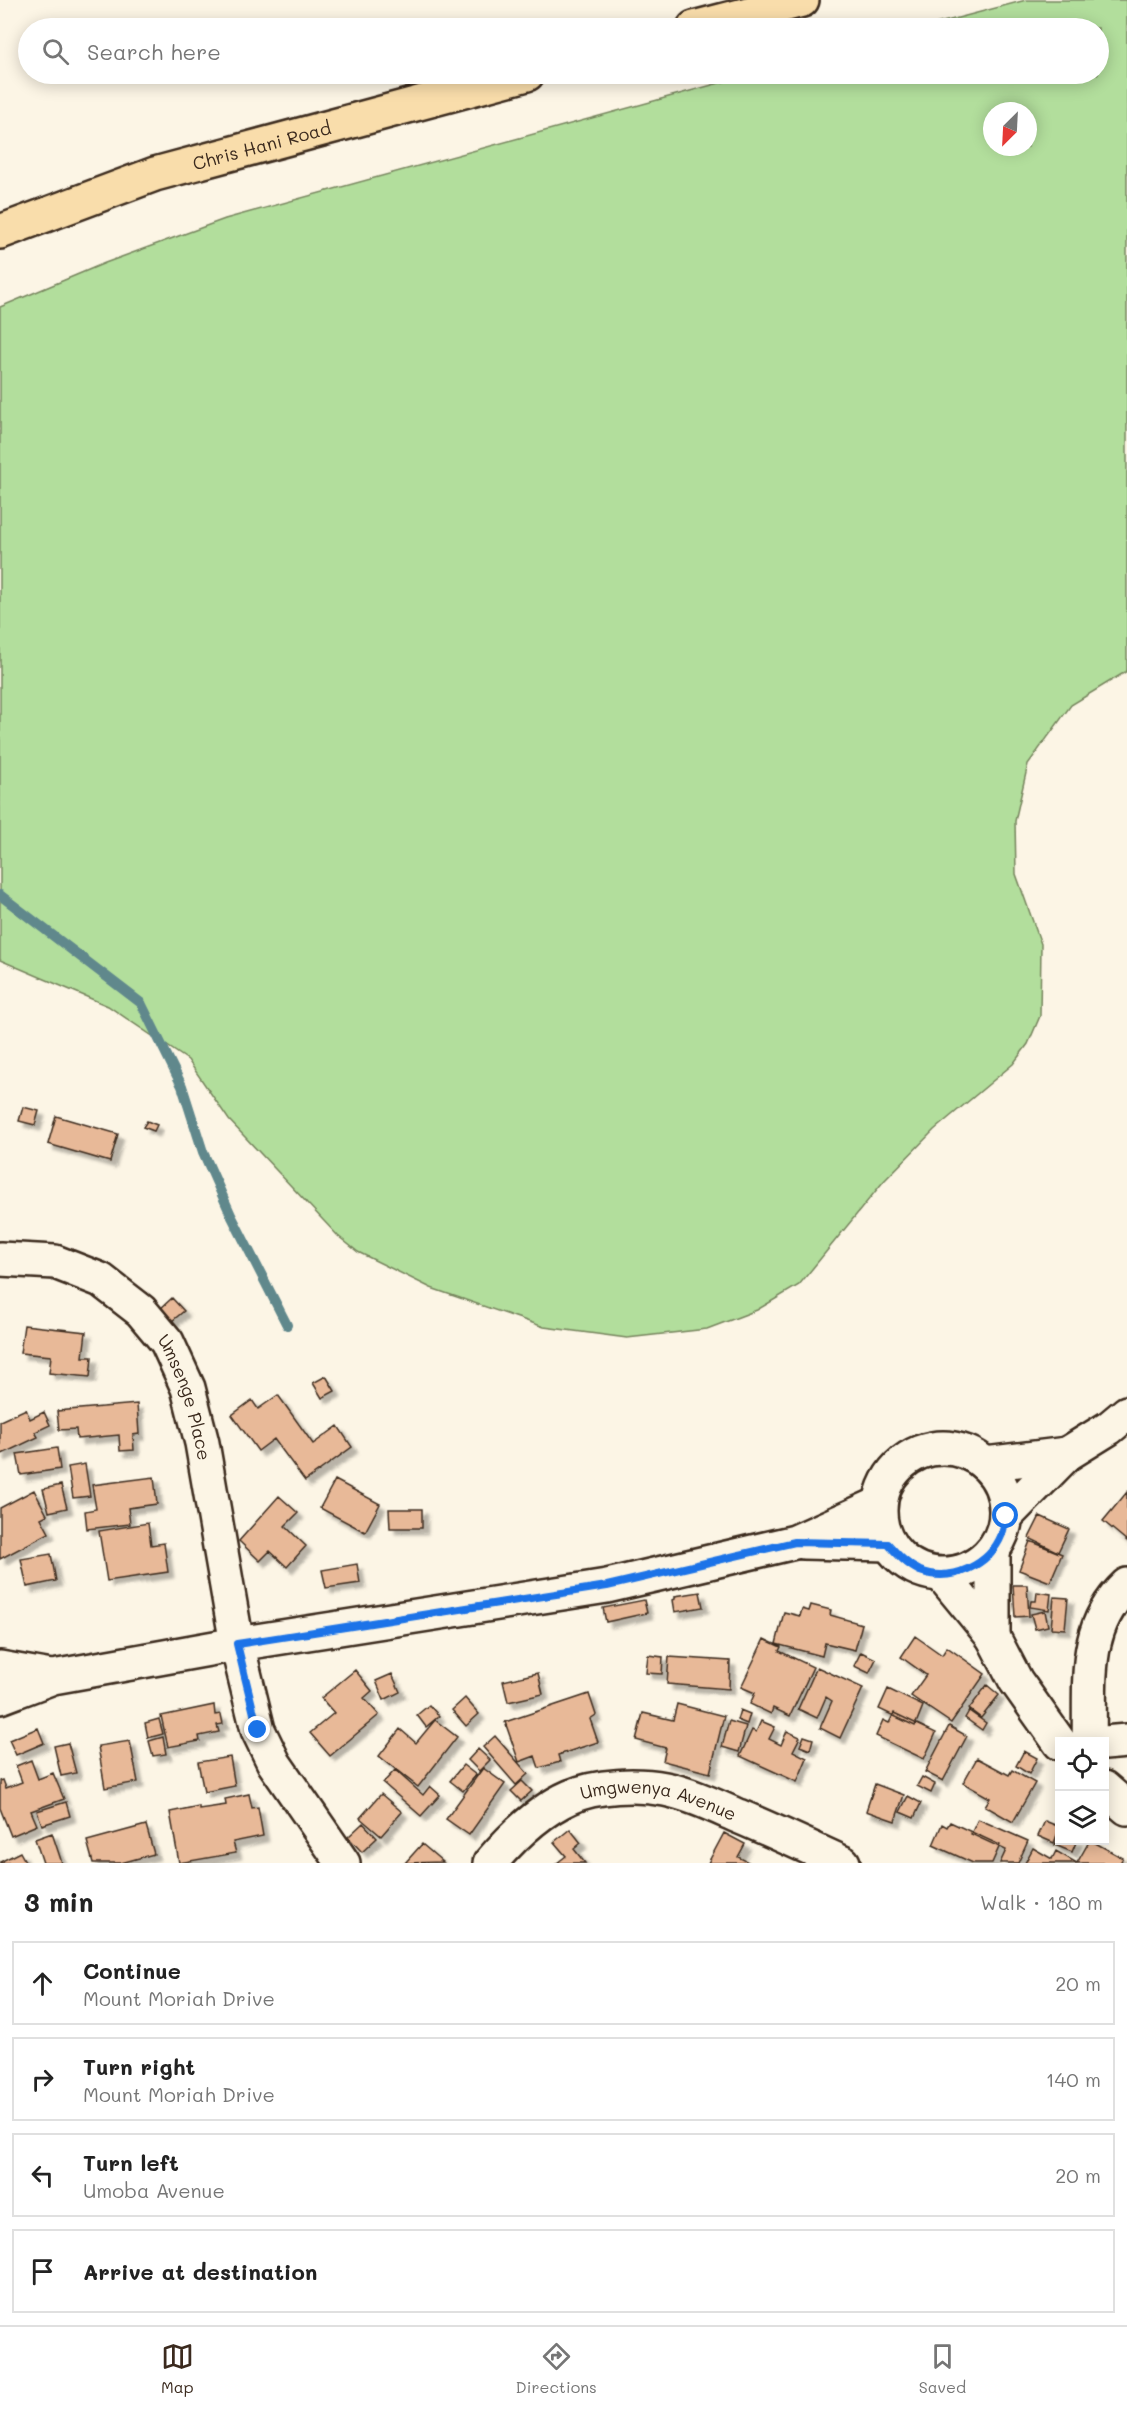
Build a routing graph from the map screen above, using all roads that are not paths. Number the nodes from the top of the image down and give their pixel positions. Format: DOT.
graph roads {
  1 [pos="802,0"];
  2 [pos="733,18"];
  3 [pos="490,84"];
  4 [pos="0,232"];
  5 [pos="0,1259"];
  6 [pos="1127,1413"];
  7 [pos="1067,1454"];
  8 [pos="985,1464"];
  9 [pos="879,1504"];
  10 [pos="1006,1516"];
  11 [pos="795,1542"];
  12 [pos="888,1544"];
  13 [pos="993,1550"];
  14 [pos="942,1575"];
  15 [pos="1127,1585"];
  16 [pos="993,1637"];
  17 [pos="237,1644"];
  18 [pos="0,1668"];
  19 [pos="53,1677"];
  20 [pos="0,1697"];
  21 [pos="1055,1737"];
  22 [pos="1089,1737"];
  23 [pos="1127,1741"];
  24 [pos="1109,1743"];
  25 [pos="1107,1791"];
  26 [pos="1127,1808"];
  27 [pos="343,1863"];
  28 [pos="489,1863"];
  29 [pos="843,1863"];
  1 -- 2 [label="main road"];
  3 -- 4 [label="main road, Chris Hani Road"];
  5 -- 17 [label="street, Umsenge Place"];
  6 -- 7 [label="street"];
  7 -- 8 [label="street"];
  7 -- 10 [label="street"];
  8 -- 9 [label="street"];
  8 -- 10 [label="street"];
  9 -- 11 [label="street"];
  9 -- 12 [label="street"];
  10 -- 13 [label="street"];
  11 -- 12 [label="street"];
  11 -- 17 [label="street"];
  12 -- 14 [label="street"];
  13 -- 14 [label="street"];
  13 -- 16 [label="street"];
  14 -- 16 [label="street"];
  15 -- 22 [label="street"];
  16 -- 21 [label="street"];
  17 -- 19 [label="street"];
  17 -- 27 [label="street, Umsenge Place"];
  18 -- 19 [label="street"];
  19 -- 20 [label="street"];
  23 -- 24 [label="street"];
  25 -- 26 [label="street"];
  28 -- 29 [label="street, Umgwenya Avenue"];
}
